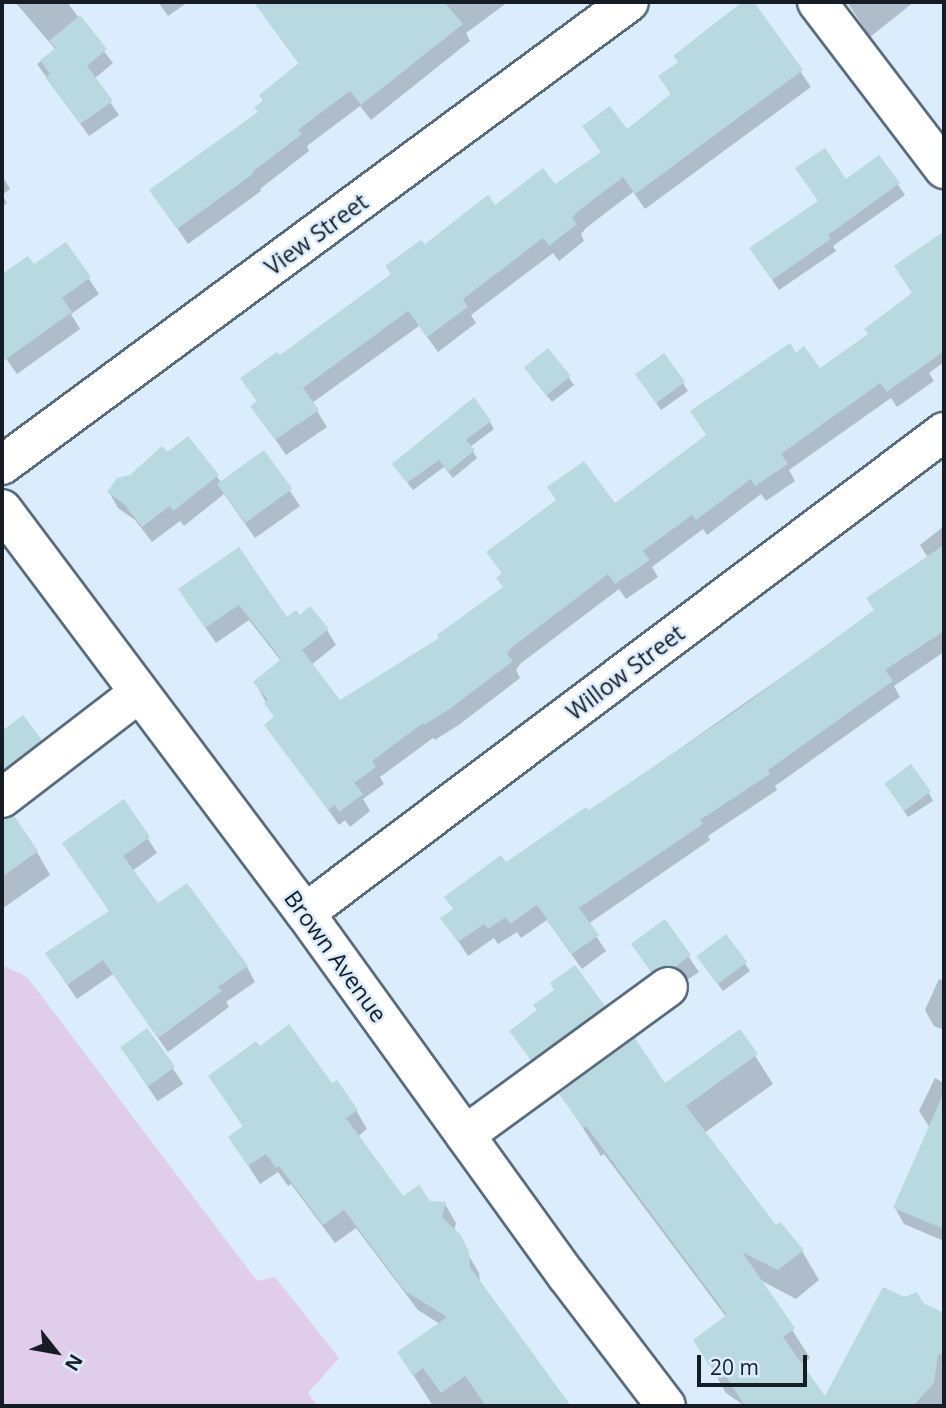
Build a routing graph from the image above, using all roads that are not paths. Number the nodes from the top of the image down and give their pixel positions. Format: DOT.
graph roads {
  1 [pos="629,2"];
  2 [pos="817,2"];
  3 [pos="944,169"];
  4 [pos="944,432"];
  5 [pos="2,465"];
  6 [pos="2,509"];
  7 [pos="139,693"];
  8 [pos="2,798"];
  9 [pos="305,913"];
  10 [pos="668,987"];
  11 [pos="465,1135"];
  12 [pos="666,1406"];
  1 -- 5 [label="street, View Street"];
  2 -- 3 [label="street"];
  4 -- 9 [label="street, Willow Street"];
  6 -- 7 [label="street, Brown Avenue"];
  7 -- 8 [label="street"];
  7 -- 9 [label="street, Brown Avenue"];
  9 -- 11 [label="street, Brown Avenue"];
  10 -- 11 [label="street"];
  11 -- 12 [label="street, Brown Avenue"];
}
